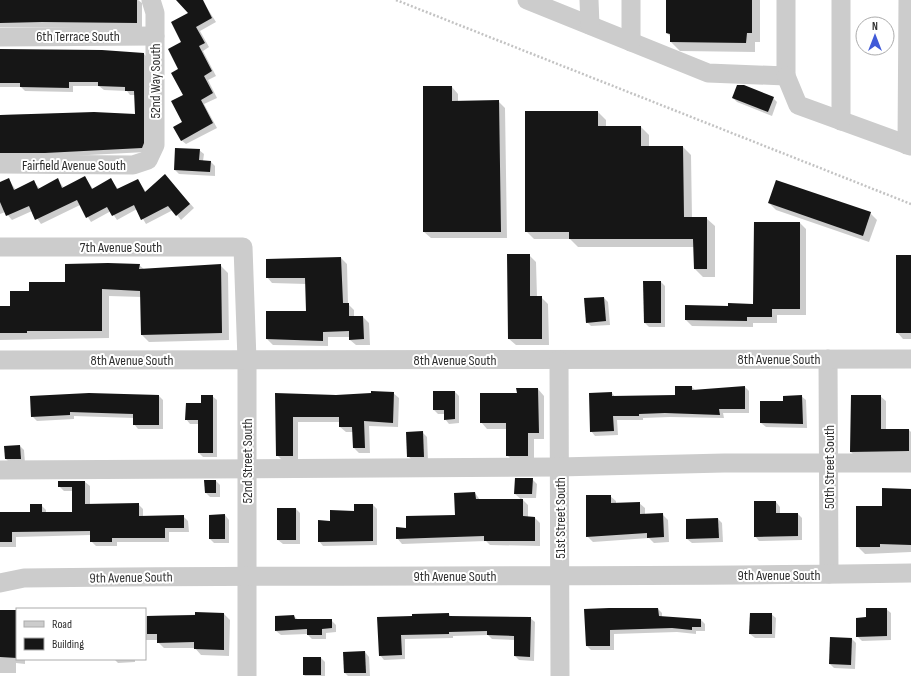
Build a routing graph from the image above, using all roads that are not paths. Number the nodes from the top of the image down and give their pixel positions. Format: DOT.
graph roads {
  1 [pos="527,0"];
  2 [pos="590,0"];
  3 [pos="631,0"];
  4 [pos="786,0"];
  5 [pos="841,0"];
  6 [pos="908,0"];
  7 [pos="151,1"];
  8 [pos="590,25"];
  9 [pos="0,36"];
  10 [pos="155,36"];
  11 [pos="632,42"];
  12 [pos="786,76"];
  13 [pos="841,121"];
  14 [pos="909,146"];
  15 [pos="148,160"];
  16 [pos="0,164"];
  17 [pos="0,247"];
  18 [pos="243,247"];
  19 [pos="828,359"];
  20 [pos="911,359"];
  21 [pos="0,360"];
  22 [pos="247,360"];
  23 [pos="559,360"];
  24 [pos="829,463"];
  25 [pos="911,463"];
  26 [pos="559,467"];
  27 [pos="0,470"];
  28 [pos="247,470"];
  29 [pos="911,573"];
  30 [pos="829,574"];
  31 [pos="247,575"];
  32 [pos="560,576"];
  33 [pos="0,583"];
  34 [pos="247,676"];
  35 [pos="560,676"];
  1 -- 8 [label="street"];
  2 -- 8 [label="street"];
  3 -- 11 [label="street"];
  4 -- 12 [label="street"];
  5 -- 13 [label="street"];
  6 -- 14 [label="street"];
  7 -- 10 [label="street, 52nd Way South"];
  8 -- 11 [label="street"];
  9 -- 10 [label="street, 6th Terrace South"];
  10 -- 15 [label="street, 52nd Way South"];
  11 -- 12 [label="street"];
  12 -- 13 [label="street"];
  13 -- 14 [label="street"];
  15 -- 16 [label="street, Fairfield Avenue South"];
  17 -- 18 [label="street, 7th Avenue South"];
  18 -- 22 [label="street, 52nd Street South"];
  19 -- 20 [label="street, 8th Avenue South"];
  19 -- 23 [label="street, 8th Avenue South"];
  19 -- 24 [label="street, 50th Street South"];
  21 -- 22 [label="street, 8th Avenue South"];
  22 -- 23 [label="street, 8th Avenue South"];
  22 -- 28 [label="street, 52nd Street South"];
  23 -- 26 [label="street, 51st Street South"];
  24 -- 25 [label="street"];
  24 -- 26 [label="street"];
  24 -- 30 [label="street, 50th Street South"];
  26 -- 28 [label="street"];
  26 -- 32 [label="street, 51st Street South"];
  27 -- 28 [label="street"];
  28 -- 31 [label="street, 52nd Street South"];
  29 -- 30 [label="street, 9th Avenue South"];
  30 -- 32 [label="street, 9th Avenue South"];
  31 -- 32 [label="street, 9th Avenue South"];
  31 -- 33 [label="street, 9th Avenue South"];
  31 -- 34 [label="street, 52nd Street South"];
  32 -- 35 [label="street, 51st Street South"];
}
